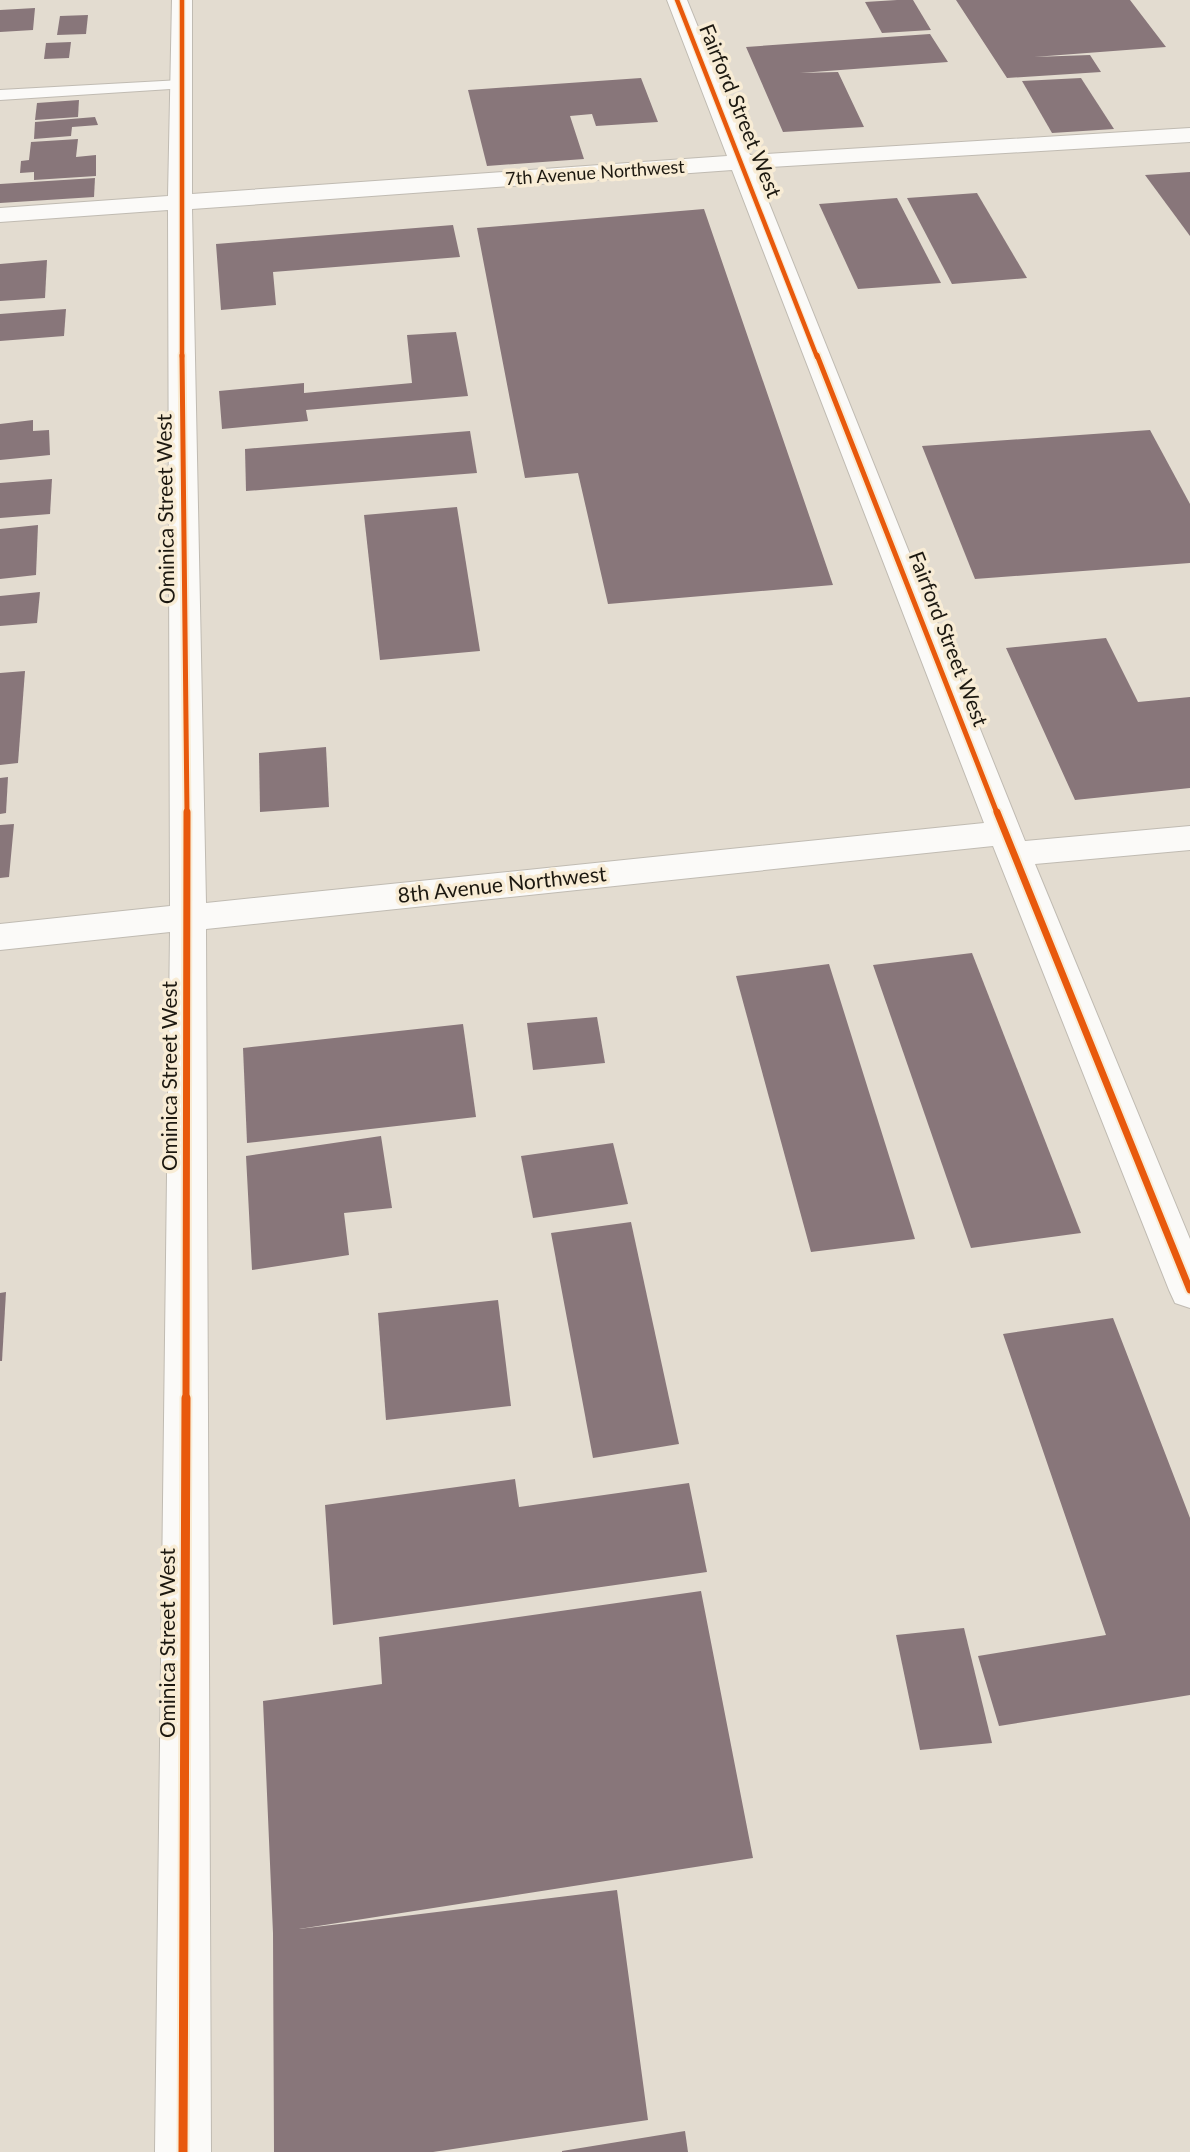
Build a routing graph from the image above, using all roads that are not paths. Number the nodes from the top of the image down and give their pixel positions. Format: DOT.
graph roads {
  1 [pos="182,0"];
  2 [pos="677,0"];
  3 [pos="181,85"];
  4 [pos="0,95"];
  5 [pos="1190,135"];
  6 [pos="743,162"];
  7 [pos="180,202"];
  8 [pos="0,215"];
  9 [pos="1190,838"];
  10 [pos="1009,843"];
  11 [pos="188,917"];
  12 [pos="0,937"];
  13 [pos="1190,1290"];
  14 [pos="183,2152"];
  1 -- 3 [label="street, Ominica Street West"];
  2 -- 6 [label="street, Fairford Street West"];
  3 -- 4 [label="lane"];
  3 -- 7 [label="street, Ominica Street West"];
  5 -- 6 [label="street, 7th Avenue Northwest"];
  6 -- 7 [label="street, 7th Avenue Northwest"];
  6 -- 10 [label="street, Fairford Street West"];
  7 -- 8 [label="street, 7th Avenue Northwest"];
  7 -- 11 [label="street, Ominica Street West"];
  9 -- 10 [label="street, 8th Avenue Northwest"];
  10 -- 11 [label="street, 8th Avenue Northwest"];
  10 -- 13 [label="street, Fairford Street West"];
  11 -- 12 [label="street, 8th Avenue Northwest"];
  11 -- 14 [label="street, Ominica Street West"];
}
